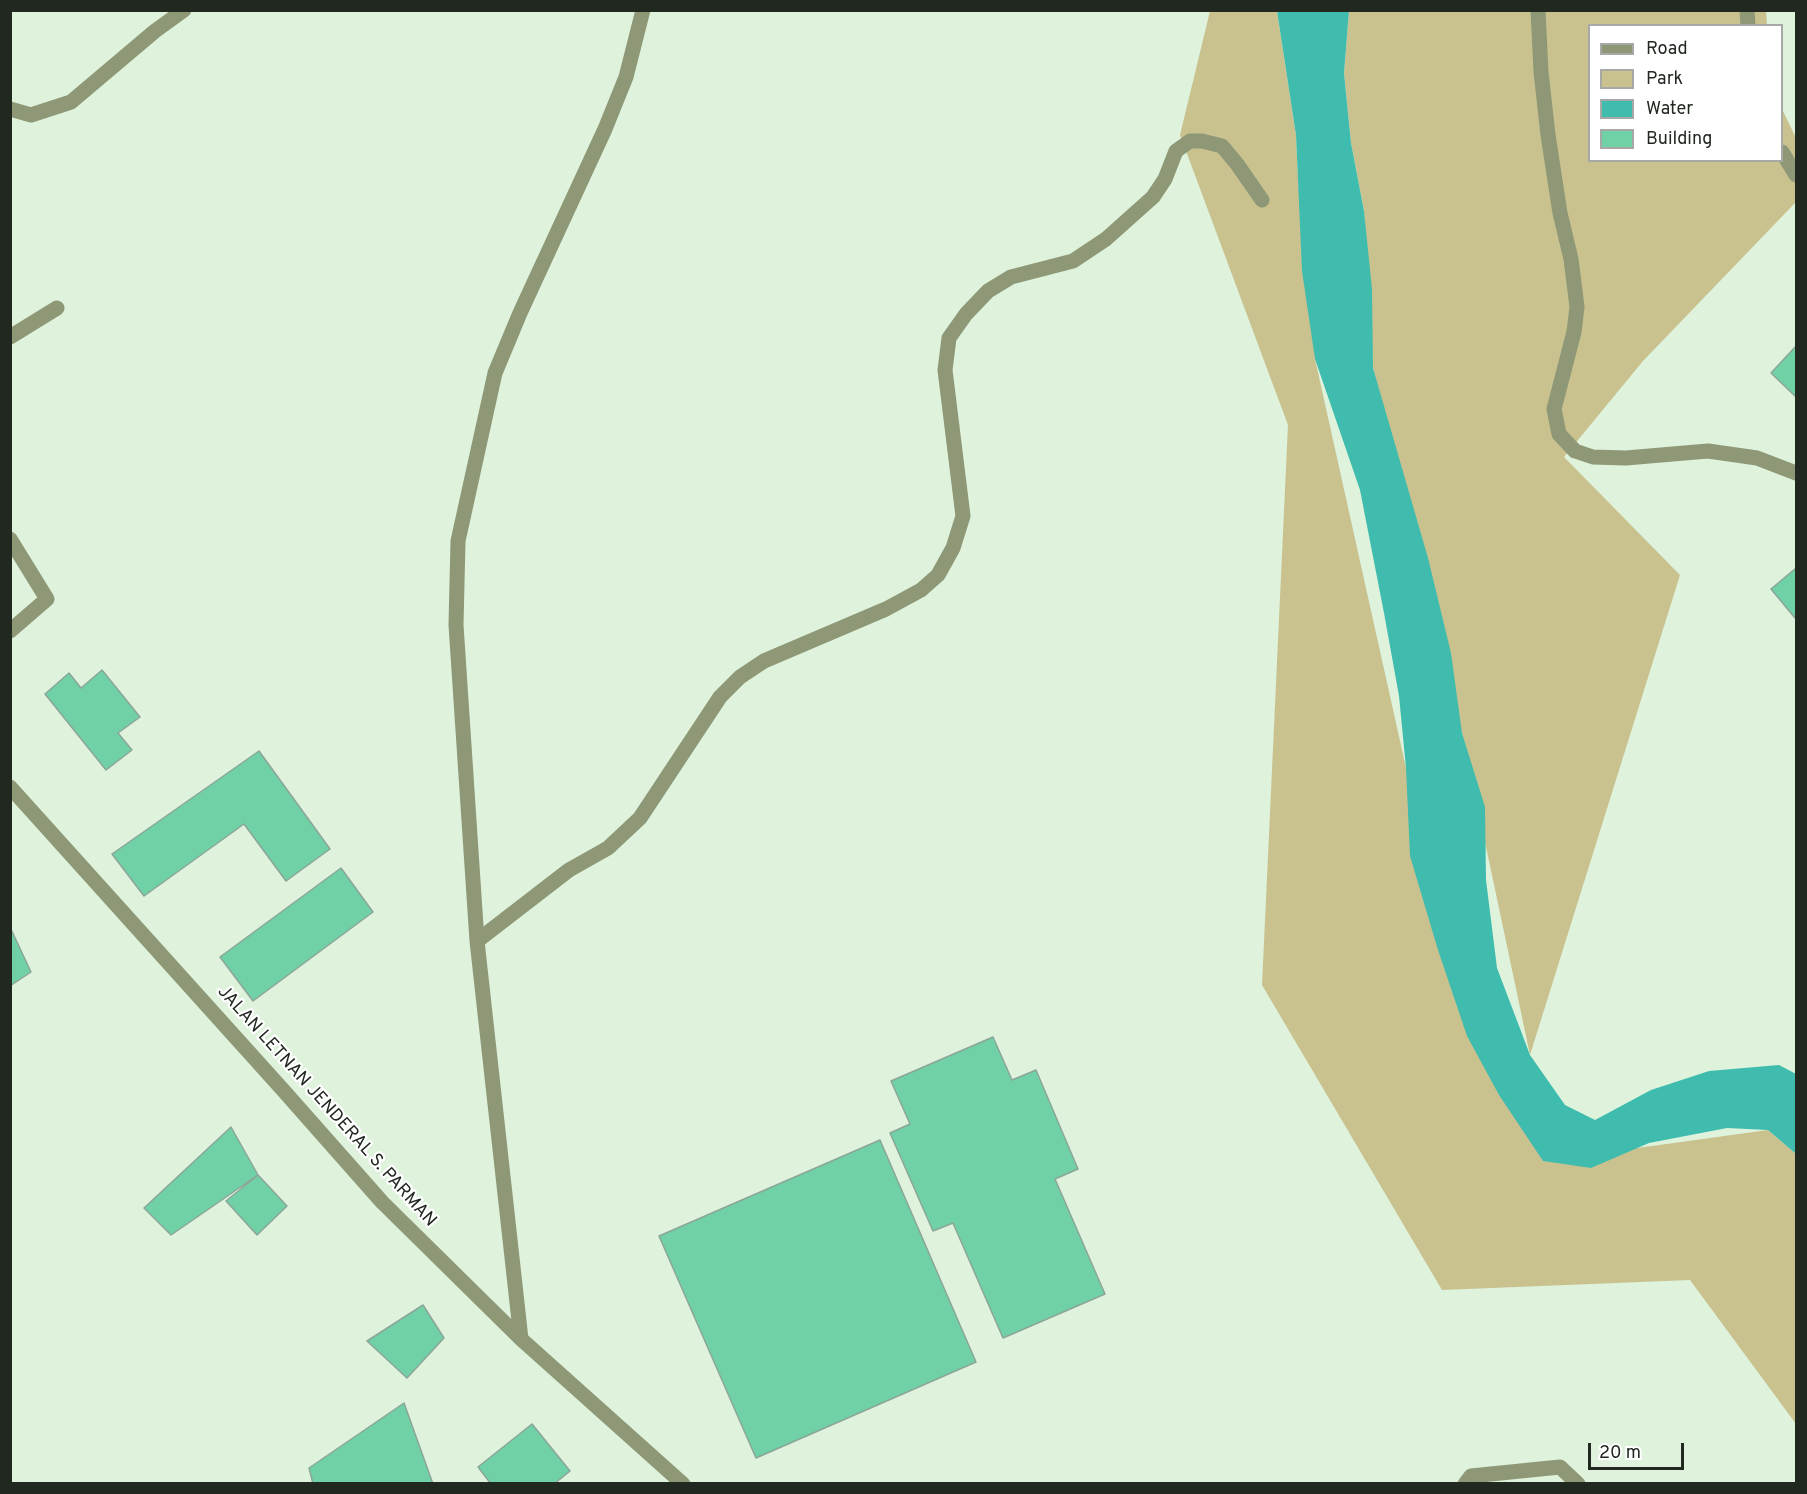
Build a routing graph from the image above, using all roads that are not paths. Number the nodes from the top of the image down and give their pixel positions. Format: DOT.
graph roads {
  1 [pos="184,10"];
  2 [pos="643,10"];
  3 [pos="1538,10"];
  4 [pos="10,109"];
  5 [pos="1783,154"];
  6 [pos="1797,175"];
  7 [pos="1263,200"];
  8 [pos="57,308"];
  9 [pos="10,337"];
  10 [pos="1797,473"];
  11 [pos="10,539"];
  12 [pos="10,631"];
  13 [pos="10,787"];
  14 [pos="477,941"];
  15 [pos="521,1339"];
  16 [pos="679,1482"];
  17 [pos="1465,1484"];
  18 [pos="1578,1484"];
  1 -- 4 [label="street"];
  2 -- 14 [label="street"];
  3 -- 10 [label="street"];
  5 -- 6 [label="street"];
  7 -- 14 [label="street"];
  8 -- 9 [label="street"];
  11 -- 12 [label="street"];
  13 -- 15 [label="street, JALAN LETNAN JENDERAL S. PARMAN"];
  14 -- 15 [label="street"];
  15 -- 16 [label="street, JALAN LETNAN JENDERAL S. PARMAN"];
  17 -- 18 [label="street"];
}
